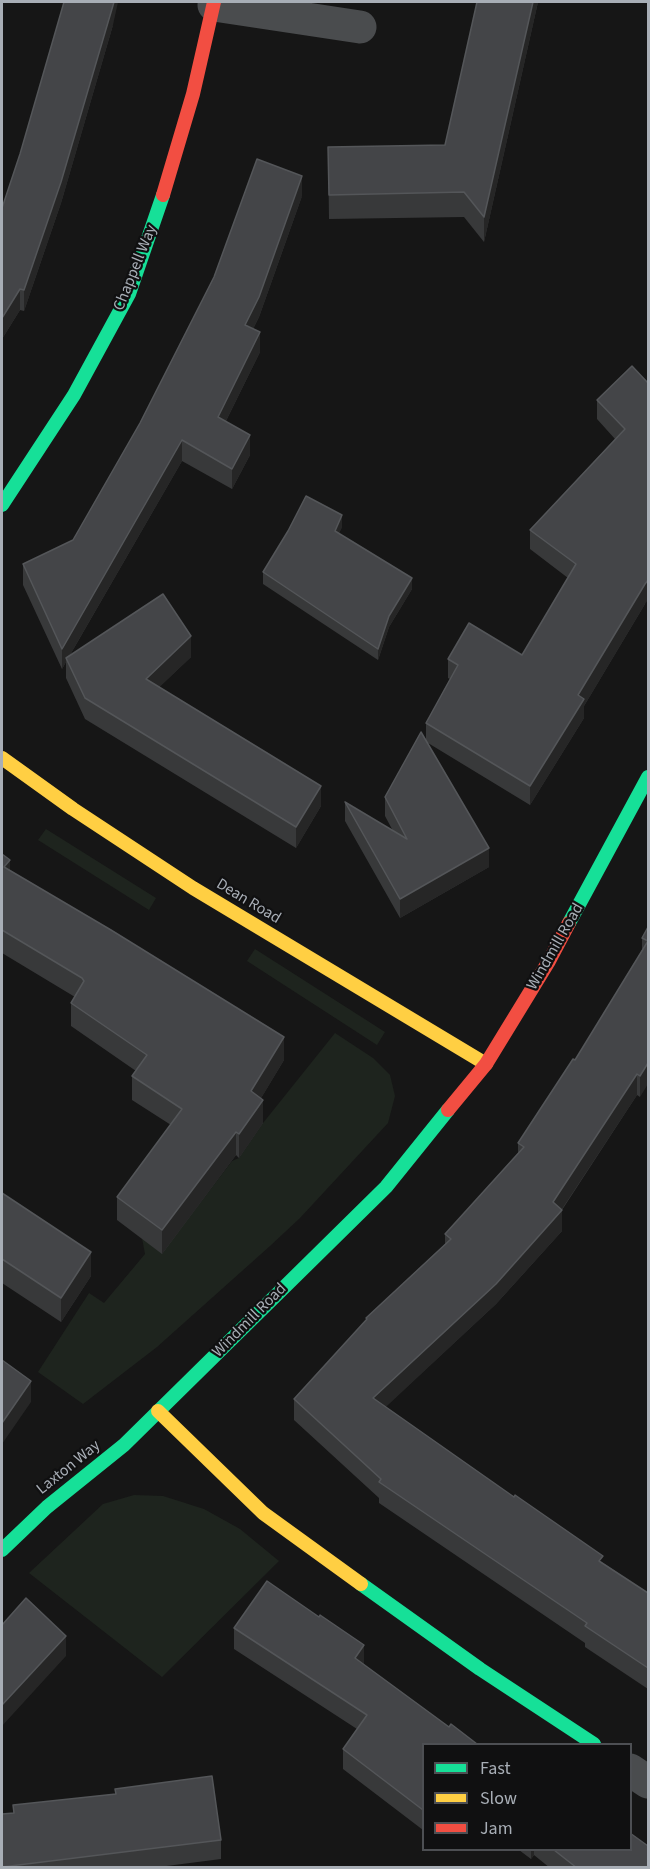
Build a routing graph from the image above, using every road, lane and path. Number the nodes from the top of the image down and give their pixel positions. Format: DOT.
graph roads {
  1 [pos="214,3"];
  2 [pos="360,27"];
  3 [pos="2,505"];
  4 [pos="2,758"];
  5 [pos="648,777"];
  6 [pos="486,1064"];
  7 [pos="158,1411"];
  8 [pos="2,1550"];
  9 [pos="592,1743"];
  10 [pos="632,1771"];
  11 [pos="648,1782"];
  1 -- 2 [label="street, Chappell Way"];
  1 -- 3 [label="street, Chappell Way"];
  4 -- 6 [label="street, Dean Road"];
  5 -- 6 [label="street, Windmill Road"];
  6 -- 7 [label="street, Windmill Road"];
  7 -- 8 [label="street, Laxton Way"];
  7 -- 9 [label="street"];
  10 -- 11 [label="street"];
}
